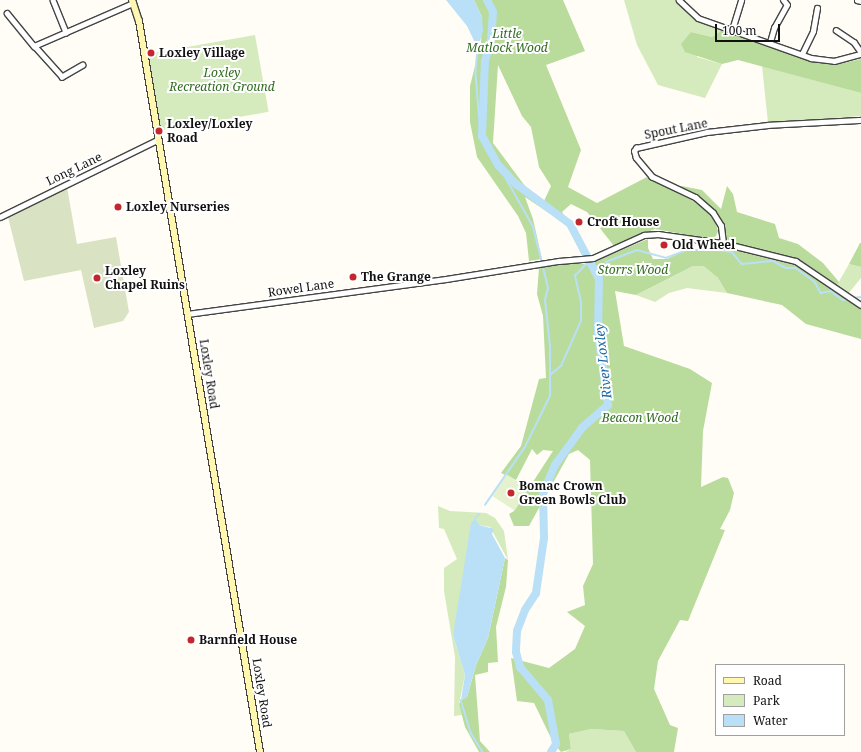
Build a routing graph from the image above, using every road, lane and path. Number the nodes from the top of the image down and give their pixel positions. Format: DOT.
graph roads {
  1 [pos="53,0"];
  2 [pos="679,0"];
  3 [pos="741,0"];
  4 [pos="783,0"];
  5 [pos="857,0"];
  6 [pos="132,1"];
  7 [pos="861,1"];
  8 [pos="817,8"];
  9 [pos="7,14"];
  10 [pos="732,30"];
  11 [pos="836,30"];
  12 [pos="66,32"];
  13 [pos="770,42"];
  14 [pos="34,46"];
  15 [pos="861,53"];
  16 [pos="802,54"];
  17 [pos="83,66"];
  18 [pos="861,120"];
  19 [pos="157,140"];
  20 [pos="0,217"];
  21 [pos="723,243"];
  22 [pos="861,305"];
  23 [pos="187,314"];
  24 [pos="260,752"];
  1 -- 12 [label="street"];
  2 -- 10 [label="street"];
  3 -- 10 [label="street"];
  4 -- 13 [label="street"];
  5 -- 7 [label="street"];
  6 -- 12 [label="street"];
  6 -- 19 [label="main road, Loxley Road"];
  8 -- 16 [label="street"];
  9 -- 14 [label="street"];
  10 -- 13 [label="street"];
  11 -- 15 [label="street"];
  12 -- 14 [label="street"];
  13 -- 16 [label="street"];
  14 -- 17 [label="street"];
  15 -- 16 [label="street"];
  18 -- 21 [label="street, Spout Lane"];
  19 -- 20 [label="street, Long Lane"];
  19 -- 23 [label="main road, Loxley Road"];
  21 -- 22 [label="street"];
  21 -- 23 [label="street, Rowel Lane"];
  23 -- 24 [label="main road, Loxley Road"];
}
